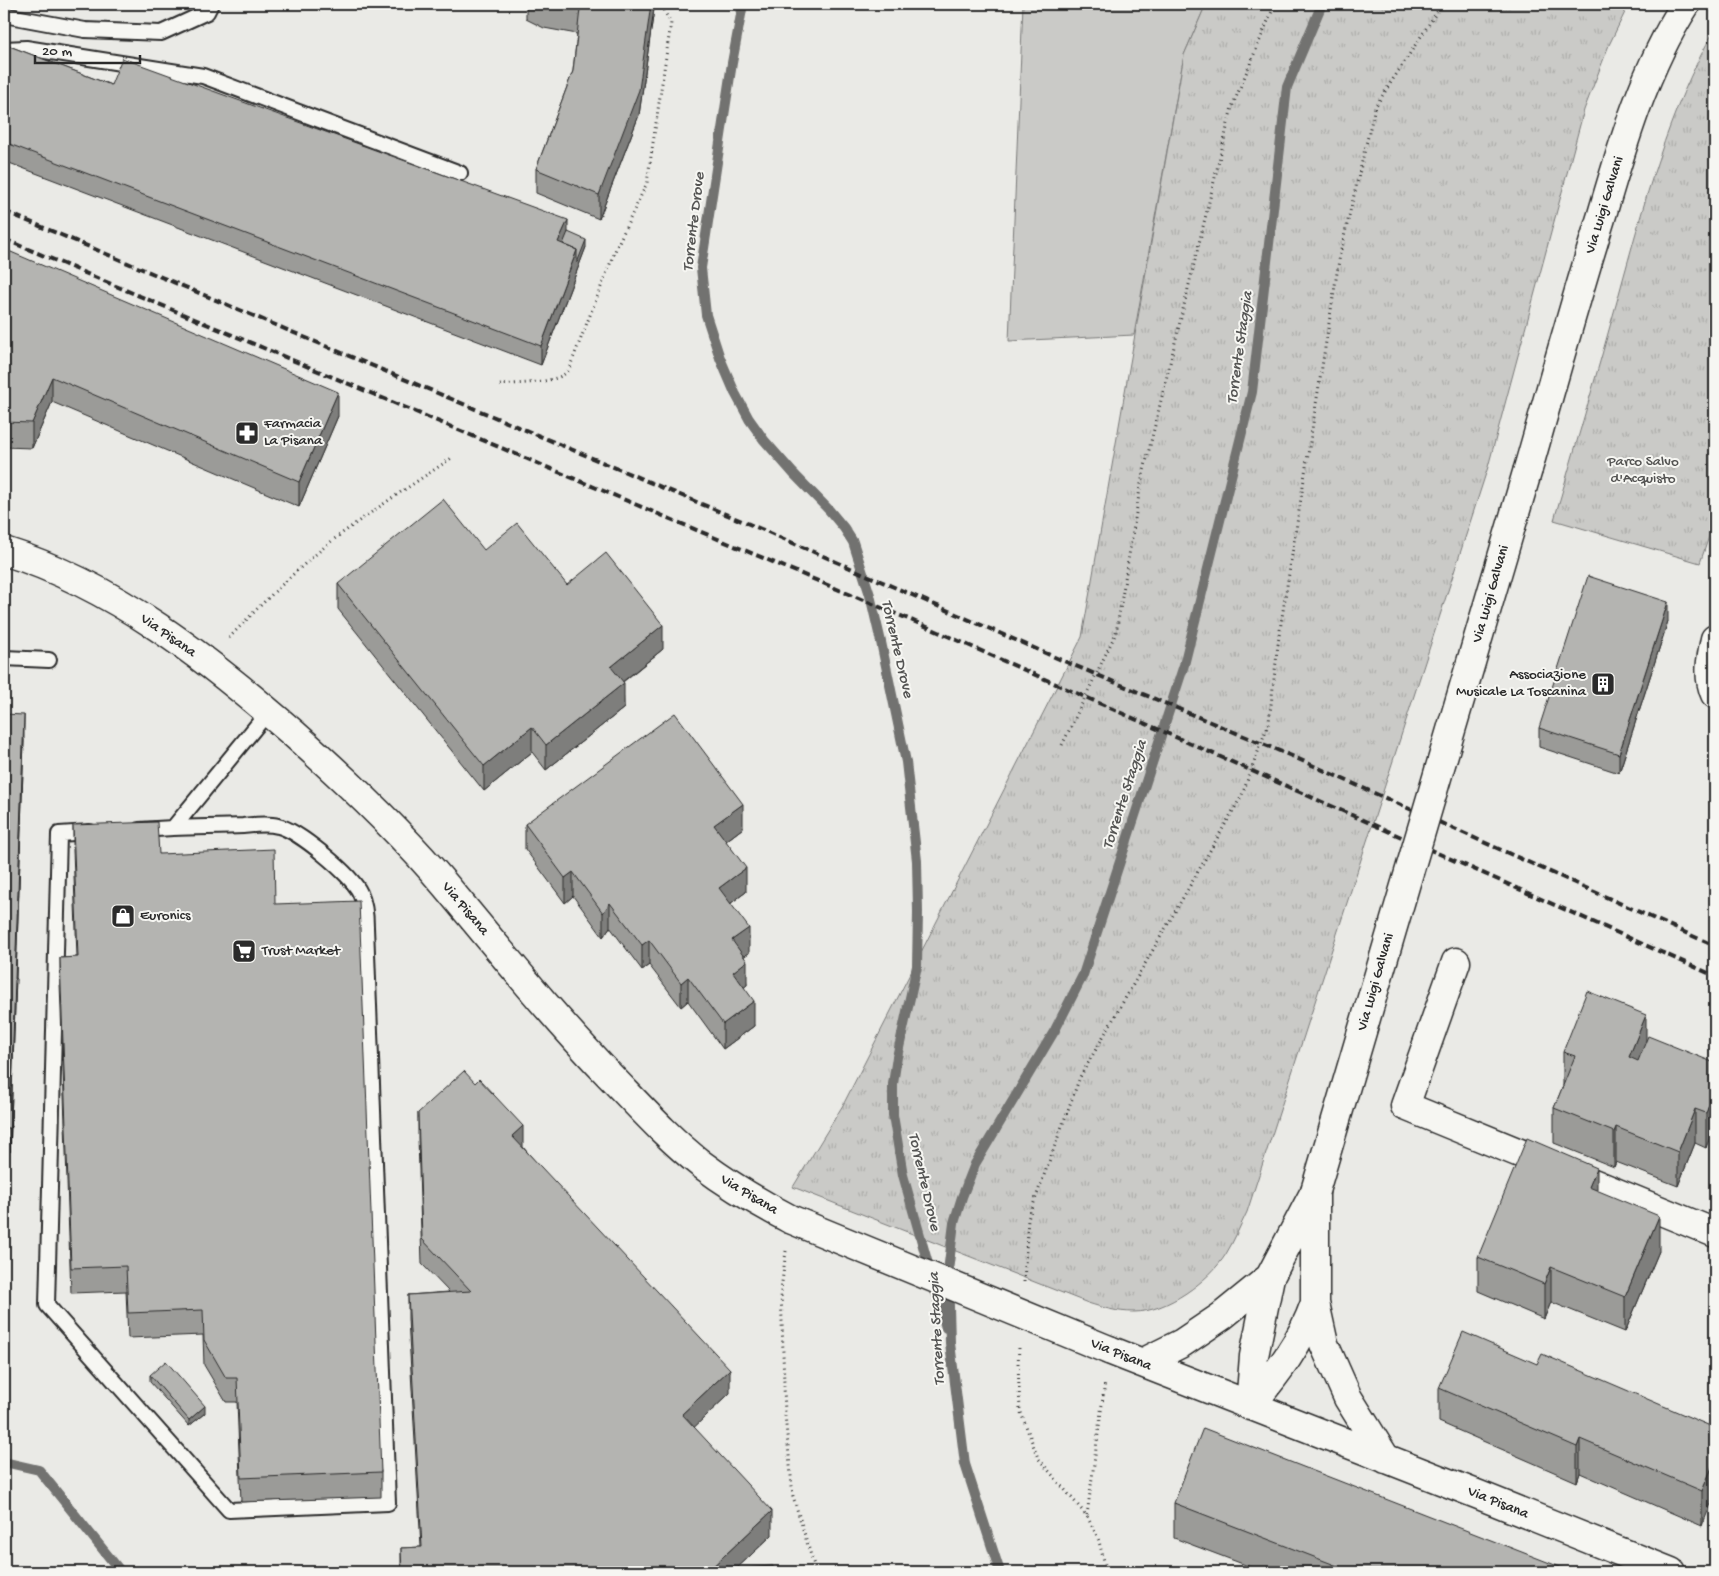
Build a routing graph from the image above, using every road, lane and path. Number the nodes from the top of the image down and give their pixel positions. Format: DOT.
graph roads {
  1 [pos="211,4"];
  2 [pos="660,4"];
  3 [pos="1275,4"];
  4 [pos="1442,4"];
  5 [pos="1686,4"];
  6 [pos="4,15"];
  7 [pos="4,49"];
  8 [pos="460,173"];
  9 [pos="500,385"];
  10 [pos="453,457"];
  11 [pos="4,551"];
  12 [pos="1715,639"];
  13 [pos="4,658"];
  14 [pos="49,660"];
  15 [pos="206,662"];
  16 [pos="1715,694"];
  17 [pos="268,712"];
  18 [pos="1062,745"];
  19 [pos="173,828"];
  20 [pos="126,830"];
  21 [pos="107,831"];
  22 [pos="1456,962"];
  23 [pos="1315,1191"];
  24 [pos="790,1219"];
  25 [pos="1715,1233"];
  26 [pos="1270,1277"];
  27 [pos="1024,1286"];
  28 [pos="1315,1304"];
  29 [pos="1019,1344"];
  30 [pos="1109,1350"];
  31 [pos="1142,1363"];
  32 [pos="1250,1406"];
  33 [pos="1386,1459"];
  34 [pos="1087,1516"];
  35 [pos="1637,1564"];
  36 [pos="816,1572"];
  37 [pos="1107,1572"];
  38 [pos="1671,1572"];
  1 -- 6 [label="lane"];
  2 -- 9 [label="path"];
  3 -- 18 [label="path"];
  4 -- 27 [label="path"];
  5 -- 23 [label="main road, Via Luigi Galvani, bridge"];
  7 -- 8 [label="lane"];
  10 -- 15 [label="path"];
  11 -- 15 [label="main road, Via Pisana"];
  12 -- 16 [label="main road"];
  13 -- 14 [label="lane"];
  15 -- 17 [label="main road, Via Pisana"];
  17 -- 19 [label="lane"];
  17 -- 24 [label="main road, Via Pisana"];
  19 -- 20 [label="lane"];
  19 -- 21 [label="lane"];
  22 -- 25 [label="main road"];
  23 -- 26 [label="main road, Via Luigi Galvani"];
  23 -- 28 [label="main road, Via Luigi Galvani"];
  24 -- 30 [label="main road, Via Pisana, bridge"];
  24 -- 36 [label="path"];
  26 -- 31 [label="main road, Via Luigi Galvani"];
  26 -- 32 [label="main road, Via Luigi Galvani"];
  28 -- 32 [label="main road, Via Luigi Galvani"];
  28 -- 33 [label="main road, Via Luigi Galvani"];
  29 -- 34 [label="path"];
  30 -- 31 [label="main road, Via Pisana"];
  30 -- 34 [label="path"];
  31 -- 32 [label="main road, Via Pisana"];
  32 -- 33 [label="main road, Via Pisana"];
  33 -- 35 [label="main road, Via Pisana"];
  34 -- 37 [label="path"];
  35 -- 38 [label="main road, Via Pisana"];
}
